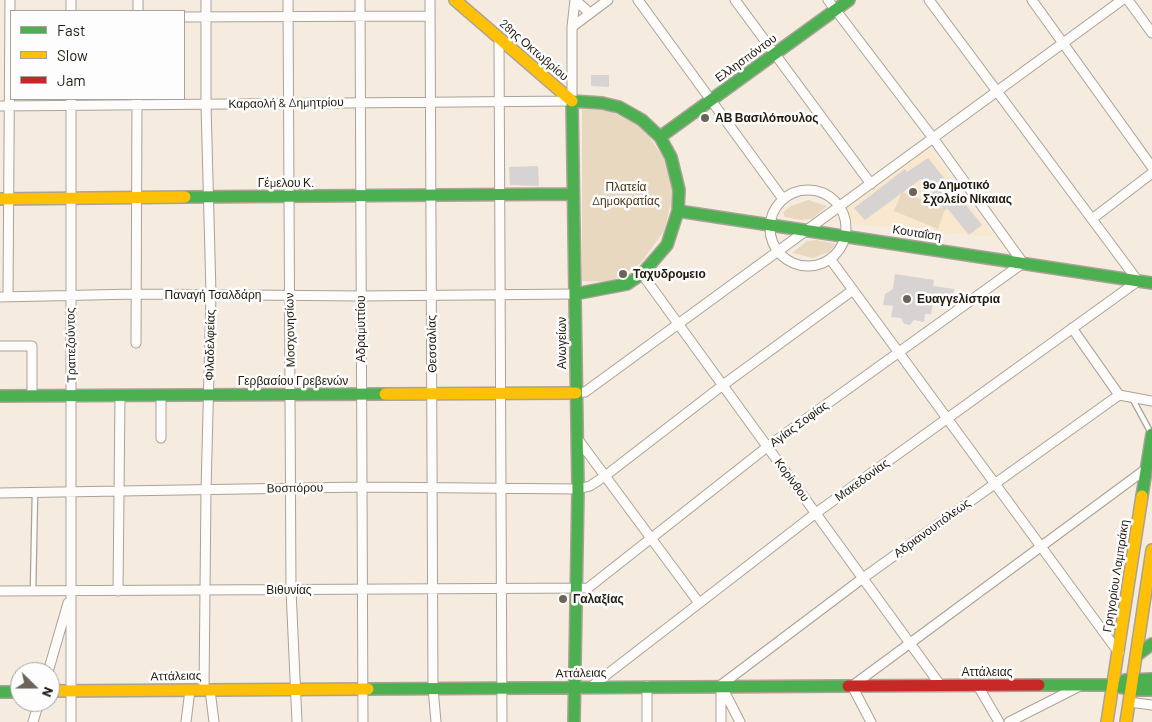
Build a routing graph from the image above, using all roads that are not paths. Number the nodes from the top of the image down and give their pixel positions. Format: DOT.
graph roads {
  1 [pos="10,0"];
  2 [pos="206,0"];
  3 [pos="288,0"];
  4 [pos="360,0"];
  5 [pos="430,0"];
  6 [pos="455,0"];
  7 [pos="575,0"];
  8 [pos="608,0"];
  9 [pos="638,0"];
  10 [pos="735,0"];
  11 [pos="828,0"];
  12 [pos="848,0"];
  13 [pos="929,0"];
  14 [pos="1032,0"];
  15 [pos="1122,0"];
  16 [pos="1128,0"];
  17 [pos="835,10"];
  18 [pos="590,13"];
  19 [pos="429,16"];
  20 [pos="7,17"];
  21 [pos="185,17"];
  22 [pos="206,17"];
  23 [pos="288,17"];
  24 [pos="360,17"];
  25 [pos="572,27"];
  26 [pos="1152,33"];
  27 [pos="499,38"];
  28 [pos="1064,42"];
  29 [pos="775,54"];
  30 [pos="996,90"];
  31 [pos="712,100"];
  32 [pos="499,101"];
  33 [pos="572,101"];
  34 [pos="71,102"];
  35 [pos="137,102"];
  36 [pos="360,102"];
  37 [pos="429,102"];
  38 [pos="288,103"];
  39 [pos="206,104"];
  40 [pos="0,106"];
  41 [pos="10,106"];
  42 [pos="660,138"];
  43 [pos="933,138"];
  44 [pos="1152,166"];
  45 [pos="1152,173"];
  46 [pos="871,184"];
  47 [pos="572,194"];
  48 [pos="500,195"];
  49 [pos="360,196"];
  50 [pos="430,196"];
  51 [pos="209,197"];
  52 [pos="289,197"];
  53 [pos="71,198"];
  54 [pos="137,198"];
  55 [pos="5,199"];
  56 [pos="783,199"];
  57 [pos="841,206"];
  58 [pos="678,211"];
  59 [pos="1092,219"];
  60 [pos="770,225"];
  61 [pos="809,231"];
  62 [pos="847,236"];
  63 [pos="778,253"];
  64 [pos="831,260"];
  65 [pos="1023,263"];
  66 [pos="642,274"];
  67 [pos="1138,281"];
  68 [pos="1152,283"];
  69 [pos="853,290"];
  70 [pos="136,294"];
  71 [pos="211,294"];
  72 [pos="575,294"];
  73 [pos="290,295"];
  74 [pos="500,295"];
  75 [pos="70,296"];
  76 [pos="361,296"];
  77 [pos="431,296"];
  78 [pos="4,297"];
  79 [pos="679,325"];
  80 [pos="1072,328"];
  81 [pos="136,342"];
  82 [pos="0,346"];
  83 [pos="898,352"];
  84 [pos="723,385"];
  85 [pos="581,392"];
  86 [pos="501,393"];
  87 [pos="291,394"];
  88 [pos="361,394"];
  89 [pos="433,394"];
  90 [pos="160,395"];
  91 [pos="209,395"];
  92 [pos="1119,395"];
  93 [pos="0,396"];
  94 [pos="32,396"];
  95 [pos="72,396"];
  96 [pos="120,396"];
  97 [pos="1131,397"];
  98 [pos="1152,401"];
  99 [pos="947,418"];
  100 [pos="1152,434"];
  101 [pos="577,437"];
  102 [pos="161,438"];
  103 [pos="767,446"];
  104 [pos="1146,469"];
  105 [pos="605,476"];
  106 [pos="994,483"];
  107 [pos="362,487"];
  108 [pos="432,487"];
  109 [pos="501,487"];
  110 [pos="291,488"];
  111 [pos="578,489"];
  112 [pos="206,491"];
  113 [pos="35,492"];
  114 [pos="71,492"];
  115 [pos="119,492"];
  116 [pos="0,493"];
  117 [pos="816,513"];
  118 [pos="649,537"];
  119 [pos="1041,547"];
  120 [pos="1152,550"];
  121 [pos="863,578"];
  122 [pos="578,588"];
  123 [pos="362,589"];
  124 [pos="502,589"];
  125 [pos="206,590"];
  126 [pos="291,590"];
  127 [pos="432,590"];
  128 [pos="0,591"];
  129 [pos="33,591"];
  130 [pos="72,591"];
  131 [pos="118,591"];
  132 [pos="699,603"];
  133 [pos="910,643"];
  134 [pos="1152,644"];
  135 [pos="1119,653"];
  136 [pos="1137,655"];
  137 [pos="51,662"];
  138 [pos="1152,679"];
  139 [pos="721,685"];
  140 [pos="1113,685"];
  141 [pos="1132,685"];
  142 [pos="592,686"];
  143 [pos="647,686"];
  144 [pos="852,686"];
  145 [pos="941,686"];
  146 [pos="978,686"];
  147 [pos="1081,686"];
  148 [pos="503,687"];
  149 [pos="574,687"];
  150 [pos="362,688"];
  151 [pos="433,688"];
  152 [pos="295,689"];
  153 [pos="190,690"];
  154 [pos="207,690"];
  155 [pos="1152,690"];
  156 [pos="60,691"];
  157 [pos="71,691"];
  158 [pos="1129,702"];
  159 [pos="1152,705"];
  160 [pos="71,722"];
  161 [pos="186,722"];
  162 [pos="214,722"];
  163 [pos="298,722"];
  164 [pos="363,722"];
  165 [pos="436,722"];
  166 [pos="502,722"];
  167 [pos="574,722"];
  168 [pos="647,722"];
  169 [pos="721,722"];
  170 [pos="740,722"];
  171 [pos="871,722"];
  172 [pos="999,722"];
  173 [pos="1009,722"];
  174 [pos="1107,722"];
  175 [pos="1126,722"];
  1 -- 20 [label="street"];
  2 -- 22 [label="street, Φιλαδελφείας"];
  3 -- 23 [label="street, Μοσχονησίων"];
  4 -- 24 [label="street, Αδραμυττίου"];
  5 -- 19 [label="street, Θεσσαλίας"];
  6 -- 27 [label="main road, 28ης Οκτωβρίου"];
  7 -- 18 [label="street"];
  7 -- 25 [label="street, Ανωγείων"];
  8 -- 18 [label="street"];
  9 -- 31 [label="street"];
  10 -- 29 [label="street"];
  11 -- 17 [label="street"];
  12 -- 17 [label="main road, Ελλησπόντου"];
  13 -- 30 [label="street"];
  14 -- 28 [label="street"];
  15 -- 28 [label="street"];
  16 -- 26 [label="street"];
  17 -- 29 [label="main road, Ελλησπόντου"];
  17 -- 43 [label="street"];
  18 -- 25 [label="street"];
  19 -- 24 [label="street"];
  19 -- 37 [label="street, Θεσσαλίας"];
  20 -- 41 [label="street"];
  21 -- 22 [label="street"];
  22 -- 23 [label="street"];
  22 -- 39 [label="street, Φιλαδελφείας"];
  23 -- 24 [label="street"];
  23 -- 38 [label="street, Μοσχονησίων"];
  24 -- 36 [label="street, Αδραμυττίου"];
  25 -- 33 [label="street, Ανωγείων"];
  27 -- 32 [label="street"];
  27 -- 33 [label="main road, 28ης Οκτωβρίου"];
  28 -- 30 [label="street"];
  28 -- 44 [label="street"];
  29 -- 31 [label="main road, Ελλησπόντου"];
  29 -- 46 [label="street"];
  30 -- 43 [label="street"];
  30 -- 59 [label="street"];
  31 -- 42 [label="main road, Ελλησπόντου"];
  31 -- 56 [label="street"];
  32 -- 33 [label="street, Καραολή & Δημητρίου"];
  32 -- 37 [label="street, Καραολή & Δημητρίου"];
  32 -- 48 [label="street"];
  33 -- 42 [label="main road"];
  33 -- 47 [label="main road, Ανωγείων"];
  34 -- 35 [label="street, Καραολή & Δημητρίου"];
  34 -- 41 [label="street, Καραολή & Δημητρίου"];
  34 -- 53 [label="street, Τραπεζούντος"];
  35 -- 39 [label="street, Καραολή & Δημητρίου"];
  35 -- 54 [label="street"];
  36 -- 37 [label="street, Καραολή & Δημητρίου"];
  36 -- 38 [label="street, Καραολή & Δημητρίου"];
  36 -- 49 [label="street, Αδραμυττίου"];
  37 -- 50 [label="street, Θεσσαλίας"];
  38 -- 39 [label="street, Καραολή & Δημητρίου"];
  38 -- 52 [label="street, Μοσχονησίων"];
  39 -- 51 [label="street, Φιλαδελφείας"];
  40 -- 41 [label="street, Καραολή & Δημητρίου"];
  41 -- 55 [label="street"];
  42 -- 58 [label="main road"];
  43 -- 46 [label="street"];
  43 -- 65 [label="street"];
  45 -- 59 [label="street"];
  46 -- 57 [label="street"];
  47 -- 48 [label="main road, Γέμελου Κ."];
  47 -- 72 [label="main road, Ανωγείων"];
  48 -- 50 [label="main road, Γέμελου Κ."];
  48 -- 74 [label="street"];
  49 -- 50 [label="main road, Γέμελου Κ."];
  49 -- 52 [label="main road, Γέμελου Κ."];
  49 -- 76 [label="street, Αδραμυττίου"];
  50 -- 77 [label="street, Θεσσαλίας"];
  51 -- 52 [label="main road, Γέμελου Κ."];
  51 -- 54 [label="main road, Γέμελου Κ."];
  51 -- 71 [label="street, Φιλαδελφείας"];
  52 -- 73 [label="street, Μοσχονησίων"];
  53 -- 54 [label="main road, Γέμελου Κ."];
  53 -- 55 [label="main road, Γέμελου Κ."];
  53 -- 75 [label="street, Τραπεζούντος"];
  54 -- 70 [label="street"];
  55 -- 78 [label="street"];
  56 -- 57 [label="street"];
  56 -- 60 [label="street"];
  57 -- 61 [label="street"];
  57 -- 62 [label="street"];
  58 -- 60 [label="main road, Κουταΐση"];
  58 -- 66 [label="main road"];
  59 -- 67 [label="street"];
  60 -- 61 [label="main road, Κουταΐση"];
  60 -- 63 [label="street"];
  61 -- 62 [label="main road, Κουταΐση"];
  61 -- 63 [label="street"];
  62 -- 64 [label="street"];
  62 -- 65 [label="main road, Κουταΐση"];
  63 -- 64 [label="street"];
  63 -- 79 [label="street"];
  64 -- 69 [label="street"];
  65 -- 67 [label="main road, Κουταΐση"];
  65 -- 83 [label="street, Αγίας Σοφίας"];
  66 -- 72 [label="main road"];
  66 -- 79 [label="street, Κορίνθου"];
  67 -- 68 [label="main road, Κουταΐση"];
  67 -- 80 [label="street, Μακεδονίας"];
  69 -- 83 [label="street"];
  69 -- 84 [label="street, Βοσπόρου"];
  70 -- 71 [label="street, Παναγή Τσαλδάρη"];
  70 -- 75 [label="street, Παναγή Τσαλδάρη"];
  70 -- 81 [label="street"];
  71 -- 73 [label="street, Παναγή Τσαλδάρη"];
  71 -- 91 [label="street, Φιλαδελφείας"];
  72 -- 74 [label="street, Παναγή Τσαλδάρη"];
  72 -- 85 [label="main road, Ανωγείων"];
  73 -- 76 [label="street, Παναγή Τσαλδάρη"];
  73 -- 87 [label="street, Μοσχονησίων"];
  74 -- 77 [label="street, Παναγή Τσαλδάρη"];
  74 -- 86 [label="street"];
  75 -- 78 [label="street, Παναγή Τσαλδάρη"];
  75 -- 95 [label="street, Τραπεζούντος"];
  76 -- 77 [label="street, Παναγή Τσαλδάρη"];
  76 -- 88 [label="street, Αδραμυττίου"];
  77 -- 89 [label="street, Θεσσαλίας"];
  79 -- 84 [label="street, Κορίνθου"];
  79 -- 85 [label="street"];
  80 -- 92 [label="street"];
  80 -- 99 [label="street, Μακεδονίας"];
  82 -- 94 [label="street"];
  83 -- 99 [label="street"];
  83 -- 103 [label="street, Αγίας Σοφίας"];
  84 -- 103 [label="street, Κορίνθου"];
  84 -- 105 [label="street, Βοσπόρου"];
  85 -- 86 [label="main road, Γερβασίου Γρεβενών"];
  85 -- 101 [label="main road, Ανωγείων"];
  86 -- 89 [label="main road, Γερβασίου Γρεβενών"];
  86 -- 109 [label="street"];
  87 -- 88 [label="main road, Γερβασίου Γρεβενών"];
  87 -- 91 [label="main road, Γερβασίου Γρεβενών"];
  87 -- 110 [label="street, Μοσχονησίων"];
  88 -- 89 [label="main road, Γερβασίου Γρεβενών"];
  88 -- 107 [label="street, Αδραμυττίου"];
  89 -- 108 [label="street, Θεσσαλίας"];
  90 -- 91 [label="main road, Γερβασίου Γρεβενών"];
  90 -- 96 [label="main road, Γερβασίου Γρεβενών"];
  90 -- 102 [label="street"];
  91 -- 112 [label="street, Φιλαδελφείας"];
  92 -- 97 [label="street"];
  92 -- 106 [label="street, Αδριανουπόλεως"];
  93 -- 94 [label="main road, Γερβασίου Γρεβενών"];
  94 -- 95 [label="main road, Γερβασίου Γρεβενών"];
  95 -- 96 [label="main road, Γερβασίου Γρεβενών"];
  95 -- 114 [label="street, Τραπεζούντος"];
  96 -- 115 [label="street"];
  97 -- 98 [label="street"];
  97 -- 100 [label="lane"];
  99 -- 106 [label="street"];
  99 -- 117 [label="street, Μακεδονίας"];
  100 -- 104 [label="main road, Γρηγορίου Λαμπράκη"];
  101 -- 105 [label="street"];
  101 -- 111 [label="main road, Ανωγείων"];
  103 -- 117 [label="street, Κορίνθου"];
  103 -- 118 [label="street, Αγίας Σοφίας"];
  104 -- 119 [label="street"];
  104 -- 135 [label="main road, Γρηγορίου Λαμπράκη"];
  105 -- 111 [label="street, Βοσπόρου"];
  105 -- 118 [label="street"];
  106 -- 119 [label="street"];
  106 -- 121 [label="street, Αδριανουπόλεως"];
  107 -- 108 [label="street, Βοσπόρου"];
  107 -- 110 [label="street, Βοσπόρου"];
  107 -- 123 [label="street, Αδραμυττίου"];
  108 -- 109 [label="street, Βοσπόρου"];
  108 -- 127 [label="street, Θεσσαλίας"];
  109 -- 111 [label="street, Βοσπόρου"];
  109 -- 124 [label="street"];
  110 -- 112 [label="street, Βοσπόρου"];
  110 -- 126 [label="street, Μοσχονησίων"];
  111 -- 122 [label="main road, Ανωγείων"];
  112 -- 115 [label="street, Βοσπόρου"];
  112 -- 125 [label="street, Φιλαδελφείας"];
  113 -- 114 [label="street, Βοσπόρου"];
  113 -- 116 [label="street, Βοσπόρου"];
  113 -- 129 [label="lane"];
  114 -- 115 [label="street, Βοσπόρου"];
  114 -- 130 [label="street, Τραπεζούντος"];
  115 -- 131 [label="street"];
  117 -- 121 [label="street, Κορίνθου"];
  117 -- 132 [label="street, Μακεδονίας"];
  118 -- 122 [label="street, Αγίας Σοφίας"];
  118 -- 132 [label="street"];
  119 -- 133 [label="street"];
  119 -- 135 [label="street"];
  120 -- 136 [label="main road"];
  121 -- 133 [label="street, Κορίνθου"];
  121 -- 139 [label="street, Αδριανουπόλεως"];
  122 -- 124 [label="street, Βιθυνίας"];
  122 -- 149 [label="main road, Ανωγείων"];
  123 -- 126 [label="street, Βιθυνίας"];
  123 -- 127 [label="street, Βιθυνίας"];
  123 -- 150 [label="street, Αδραμυττίου"];
  124 -- 127 [label="street, Βιθυνίας"];
  124 -- 148 [label="street"];
  125 -- 126 [label="street, Βιθυνίας"];
  125 -- 131 [label="street, Βιθυνίας"];
  125 -- 154 [label="street, Φιλαδελφείας"];
  126 -- 152 [label="street, Μοσχονησίων"];
  127 -- 151 [label="street, Θεσσαλίας"];
  128 -- 129 [label="street, Βιθυνίας"];
  129 -- 130 [label="street, Βιθυνίας"];
  130 -- 131 [label="street, Βιθυνίας"];
  130 -- 137 [label="street, Τραπεζούντος"];
  130 -- 157 [label="street, Τραπεζούντος"];
  132 -- 142 [label="street, Μακεδονίας"];
  133 -- 144 [label="street"];
  133 -- 145 [label="street, Κορίνθου"];
  134 -- 136 [label="main road"];
  135 -- 140 [label="main road, Γρηγορίου Λαμπράκη"];
  136 -- 141 [label="main road"];
  138 -- 141 [label="main road, Αττάλειας"];
  139 -- 143 [label="main road, Αττάλειας"];
  139 -- 144 [label="main road, Αττάλειας"];
  139 -- 169 [label="street"];
  139 -- 170 [label="street"];
  140 -- 141 [label="main road, Αττάλειας"];
  140 -- 147 [label="main road, Αττάλειας"];
  140 -- 174 [label="main road, Γρηγορίου Λαμπράκη"];
  141 -- 155 [label="main road, Αττάλειας"];
  141 -- 158 [label="main road"];
  142 -- 143 [label="main road, Αττάλειας"];
  142 -- 149 [label="main road, Αττάλειας"];
  143 -- 168 [label="street"];
  144 -- 145 [label="main road, Αττάλειας"];
  144 -- 171 [label="street"];
  145 -- 146 [label="main road, Αττάλειας"];
  146 -- 147 [label="main road, Αττάλειας"];
  146 -- 172 [label="street"];
  147 -- 173 [label="street"];
  148 -- 149 [label="main road, Αττάλειας"];
  148 -- 151 [label="main road, Αττάλειας"];
  148 -- 166 [label="street"];
  149 -- 167 [label="main road, Ανωγείων"];
  150 -- 151 [label="main road, Αττάλειας"];
  150 -- 152 [label="main road, Αττάλειας"];
  150 -- 164 [label="street, Αδραμυττίου"];
  151 -- 165 [label="street, Θεσσαλίας"];
  152 -- 154 [label="main road, Αττάλειας"];
  152 -- 163 [label="street, Μοσχονησίων"];
  153 -- 154 [label="main road, Αττάλειας"];
  153 -- 157 [label="main road, Αττάλειας"];
  153 -- 161 [label="street"];
  154 -- 162 [label="street, Φιλαδελφείας"];
  156 -- 157 [label="main road, Αττάλειας"];
  157 -- 160 [label="street, Τραπεζούντος"];
  158 -- 159 [label="street"];
  158 -- 175 [label="main road"];
}
